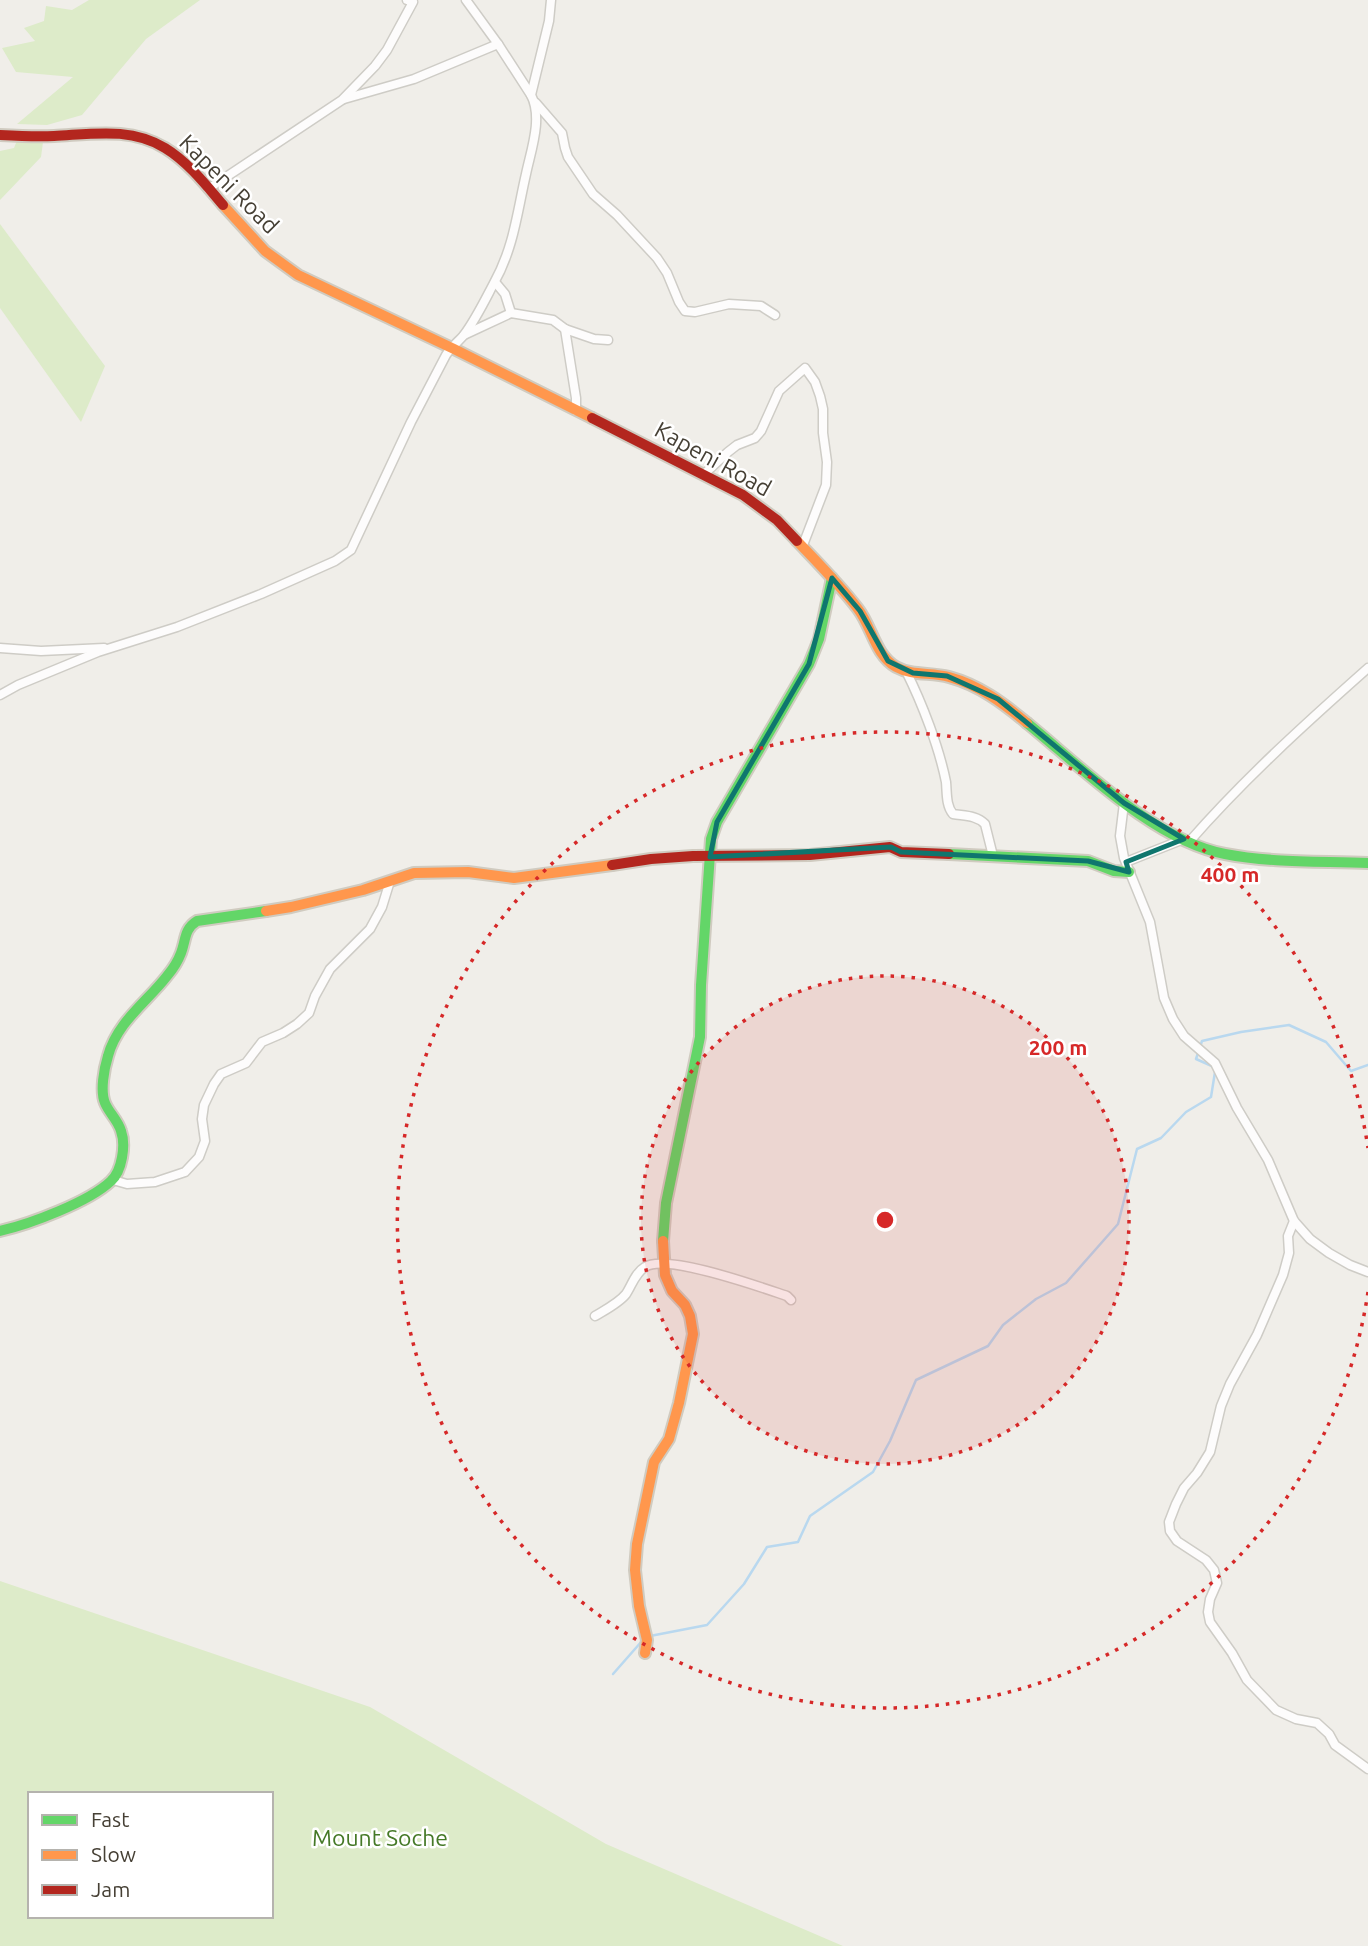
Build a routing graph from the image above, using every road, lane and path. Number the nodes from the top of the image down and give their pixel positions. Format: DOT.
graph roads {
  1 [pos="466,0"];
  2 [pos="551,0"];
  3 [pos="411,1"];
  4 [pos="498,44"];
  5 [pos="533,99"];
  6 [pos="342,100"];
  7 [pos="0,135"];
  8 [pos="208,189"];
  9 [pos="495,282"];
  10 [pos="511,313"];
  11 [pos="775,315"];
  12 [pos="565,329"];
  13 [pos="464,335"];
  14 [pos="608,340"];
  15 [pos="451,347"];
  16 [pos="576,411"];
  17 [pos="703,475"];
  18 [pos="803,545"];
  19 [pos="832,579"];
  20 [pos="0,648"];
  21 [pos="110,648"];
  22 [pos="1368,668"];
  23 [pos="906,671"];
  24 [pos="0,695"];
  25 [pos="1124,803"];
  26 [pos="1187,841"];
  27 [pos="993,856"];
  28 [pos="710,857"];
  29 [pos="1368,863"];
  30 [pos="1128,867"];
  31 [pos="390,881"];
  32 [pos="113,1180"];
  33 [pos="1293,1221"];
  34 [pos="0,1231"];
  35 [pos="663,1262"];
  36 [pos="1368,1272"];
  37 [pos="791,1300"];
  38 [pos="595,1316"];
  39 [pos="645,1653"];
  40 [pos="1368,1769"];
  1 -- 4 [label="street"];
  2 -- 5 [label="street"];
  3 -- 6 [label="street"];
  4 -- 5 [label="street"];
  4 -- 6 [label="street"];
  5 -- 9 [label="street"];
  5 -- 11 [label="street"];
  6 -- 8 [label="street"];
  7 -- 8 [label="street, Kapeni Road"];
  8 -- 15 [label="street, Kapeni Road"];
  9 -- 10 [label="street"];
  9 -- 13 [label="street"];
  10 -- 12 [label="street"];
  10 -- 13 [label="street"];
  12 -- 14 [label="street"];
  12 -- 16 [label="street"];
  13 -- 15 [label="street"];
  15 -- 16 [label="street, Kapeni Road"];
  15 -- 21 [label="street"];
  16 -- 17 [label="street, Kapeni Road"];
  17 -- 18 [label="street, Kapeni Road"];
  17 -- 18 [label="street"];
  18 -- 19 [label="street, Kapeni Road"];
  19 -- 23 [label="street, Kapeni Road"];
  19 -- 28 [label="street"];
  20 -- 21 [label="street"];
  21 -- 24 [label="street"];
  22 -- 26 [label="street"];
  23 -- 25 [label="street"];
  23 -- 27 [label="street"];
  25 -- 26 [label="street"];
  25 -- 30 [label="street"];
  26 -- 29 [label="street"];
  26 -- 30 [label="street"];
  27 -- 28 [label="street"];
  27 -- 30 [label="street"];
  28 -- 31 [label="street"];
  28 -- 35 [label="street"];
  30 -- 33 [label="street"];
  31 -- 32 [label="street"];
  31 -- 32 [label="street"];
  32 -- 34 [label="street"];
  33 -- 36 [label="street"];
  33 -- 40 [label="street"];
  35 -- 37 [label="street"];
  35 -- 38 [label="street"];
  35 -- 39 [label="street"];
}
